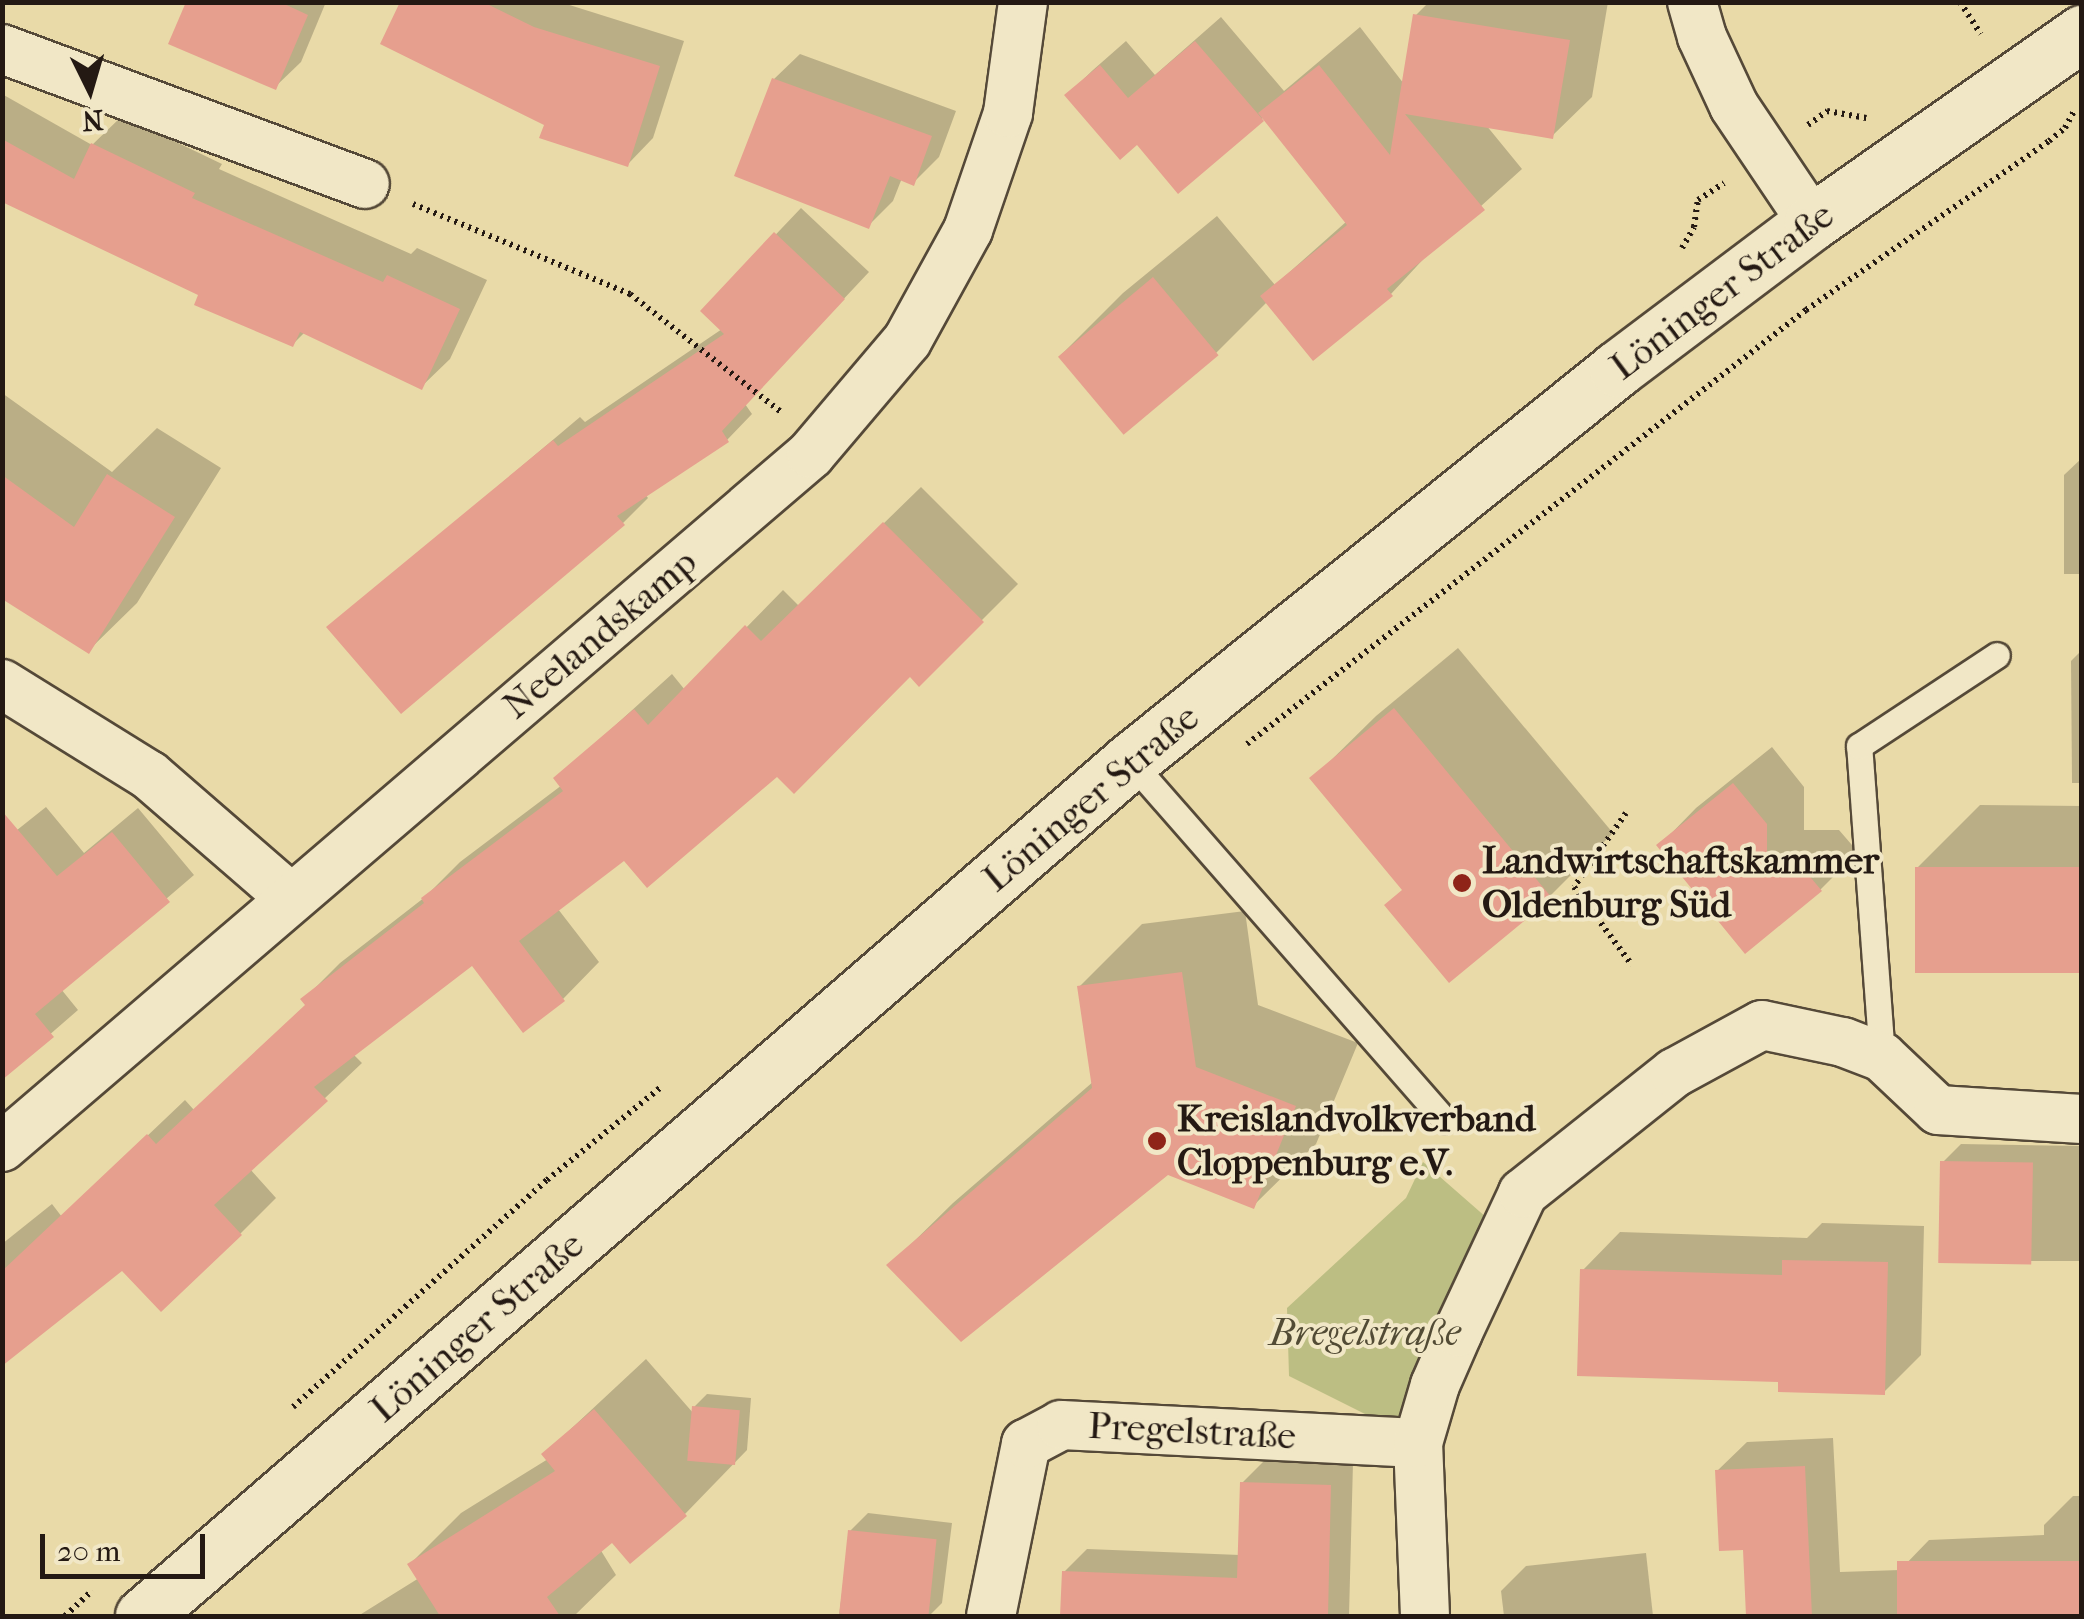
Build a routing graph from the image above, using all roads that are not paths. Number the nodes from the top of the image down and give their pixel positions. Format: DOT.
graph roads {
  1 [pos="1024,2"];
  2 [pos="1692,2"];
  3 [pos="2082,33"];
  4 [pos="2,49"];
  5 [pos="365,184"];
  6 [pos="1812,222"];
  7 [pos="1997,655"];
  8 [pos="2,684"];
  9 [pos="1130,761"];
  10 [pos="290,897"];
  11 [pos="1882,1057"];
  12 [pos="1444,1120"];
  13 [pos="2082,1120"];
  14 [pos="2,1147"];
  15 [pos="1418,1443"];
  16 [pos="142,1616"];
  17 [pos="990,1616"];
  18 [pos="1426,1616"];
  1 -- 10 [label="street, Neelandskamp"];
  2 -- 6 [label="street"];
  3 -- 6 [label="street, Löninger Straße"];
  4 -- 5 [label="street"];
  6 -- 9 [label="street, Löninger Straße"];
  7 -- 11 [label="lane"];
  8 -- 10 [label="street"];
  9 -- 12 [label="lane"];
  9 -- 16 [label="street, Löninger Straße"];
  10 -- 14 [label="street, Neelandskamp"];
  11 -- 13 [label="street"];
  11 -- 15 [label="street"];
  15 -- 17 [label="street, Pregelstraße"];
  15 -- 18 [label="street"];
}
